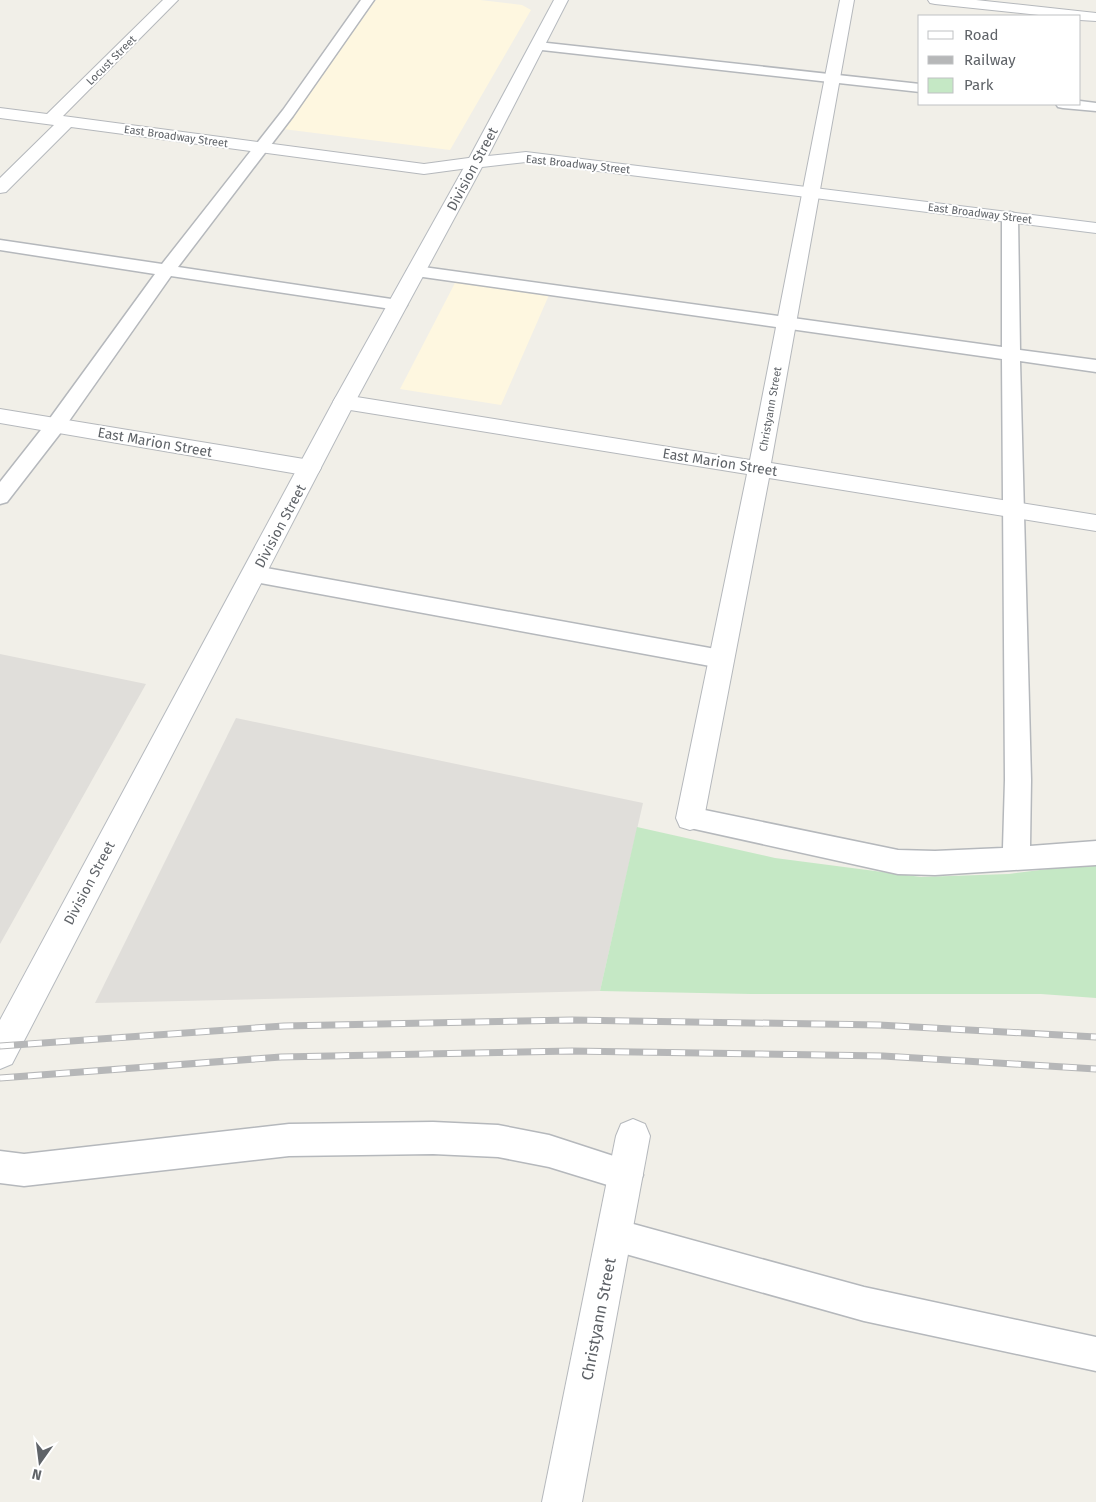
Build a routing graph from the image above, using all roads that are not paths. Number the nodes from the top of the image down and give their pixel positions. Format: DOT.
graph roads {
  1 [pos="171,0"];
  2 [pos="368,0"];
  3 [pos="561,0"];
  4 [pos="847,0"];
  5 [pos="935,0"];
  6 [pos="1077,15"];
  7 [pos="1081,15"];
  8 [pos="1096,17"];
  9 [pos="538,46"];
  10 [pos="833,78"];
  11 [pos="918,88"];
  12 [pos="1071,105"];
  13 [pos="1096,108"];
  14 [pos="0,113"];
  15 [pos="58,121"];
  16 [pos="262,148"];
  17 [pos="476,162"];
  18 [pos="0,188"];
  19 [pos="812,192"];
  20 [pos="1010,217"];
  21 [pos="1096,228"];
  22 [pos="0,245"];
  23 [pos="167,269"];
  24 [pos="416,271"];
  25 [pos="398,305"];
  26 [pos="786,323"];
  27 [pos="1012,354"];
  28 [pos="1096,366"];
  29 [pos="344,402"];
  30 [pos="0,416"];
  31 [pos="55,426"];
  32 [pos="310,468"];
  33 [pos="759,469"];
  34 [pos="0,497"];
  35 [pos="1012,509"];
  36 [pos="1096,523"];
  37 [pos="255,574"];
  38 [pos="721,660"];
  39 [pos="690,818"];
  40 [pos="1096,853"];
  41 [pos="1016,859"];
  42 [pos="0,1053"];
  43 [pos="633,1136"];
  44 [pos="0,1167"];
  45 [pos="627,1175"];
  46 [pos="615,1235"];
  47 [pos="1096,1354"];
  48 [pos="562,1502"];
  1 -- 15 [label="street, Locust Street"];
  2 -- 16 [label="lane"];
  3 -- 9 [label="street, Division Street"];
  4 -- 10 [label="street, Christyann Street"];
  5 -- 6 [label="street"];
  7 -- 8 [label="street"];
  9 -- 10 [label="lane"];
  9 -- 17 [label="street, Division Street"];
  10 -- 11 [label="lane"];
  10 -- 19 [label="street, Christyann Street"];
  12 -- 13 [label="lane"];
  14 -- 15 [label="street, East Broadway Street"];
  15 -- 16 [label="street, East Broadway Street"];
  15 -- 18 [label="street, Locust Street"];
  16 -- 17 [label="street, East Broadway Street"];
  16 -- 23 [label="lane"];
  17 -- 19 [label="street, East Broadway Street"];
  17 -- 24 [label="street, Division Street"];
  19 -- 20 [label="street, East Broadway Street"];
  19 -- 26 [label="street, Christyann Street"];
  20 -- 21 [label="street, East Broadway Street"];
  20 -- 27 [label="lane"];
  22 -- 23 [label="lane"];
  23 -- 25 [label="lane"];
  23 -- 31 [label="lane"];
  24 -- 25 [label="street, Division Street"];
  24 -- 26 [label="lane"];
  25 -- 29 [label="street, Division Street"];
  26 -- 27 [label="lane"];
  26 -- 33 [label="street, Christyann Street"];
  27 -- 28 [label="lane"];
  27 -- 35 [label="lane"];
  29 -- 32 [label="street, Division Street"];
  29 -- 33 [label="street, East Marion Street"];
  30 -- 31 [label="street, East Marion Street"];
  31 -- 32 [label="street, East Marion Street"];
  31 -- 34 [label="lane"];
  32 -- 37 [label="street, Division Street"];
  33 -- 35 [label="street, East Marion Street"];
  33 -- 38 [label="street, Christyann Street"];
  35 -- 36 [label="street, East Marion Street"];
  35 -- 41 [label="lane"];
  37 -- 38 [label="lane"];
  37 -- 42 [label="street, Division Street"];
  38 -- 39 [label="street, Christyann Street"];
  39 -- 41 [label="lane"];
  40 -- 41 [label="lane"];
  43 -- 45 [label="street, Christyann Street"];
  44 -- 45 [label="lane"];
  45 -- 46 [label="street, Christyann Street"];
  46 -- 47 [label="lane"];
  46 -- 48 [label="street, Christyann Street"];
}
